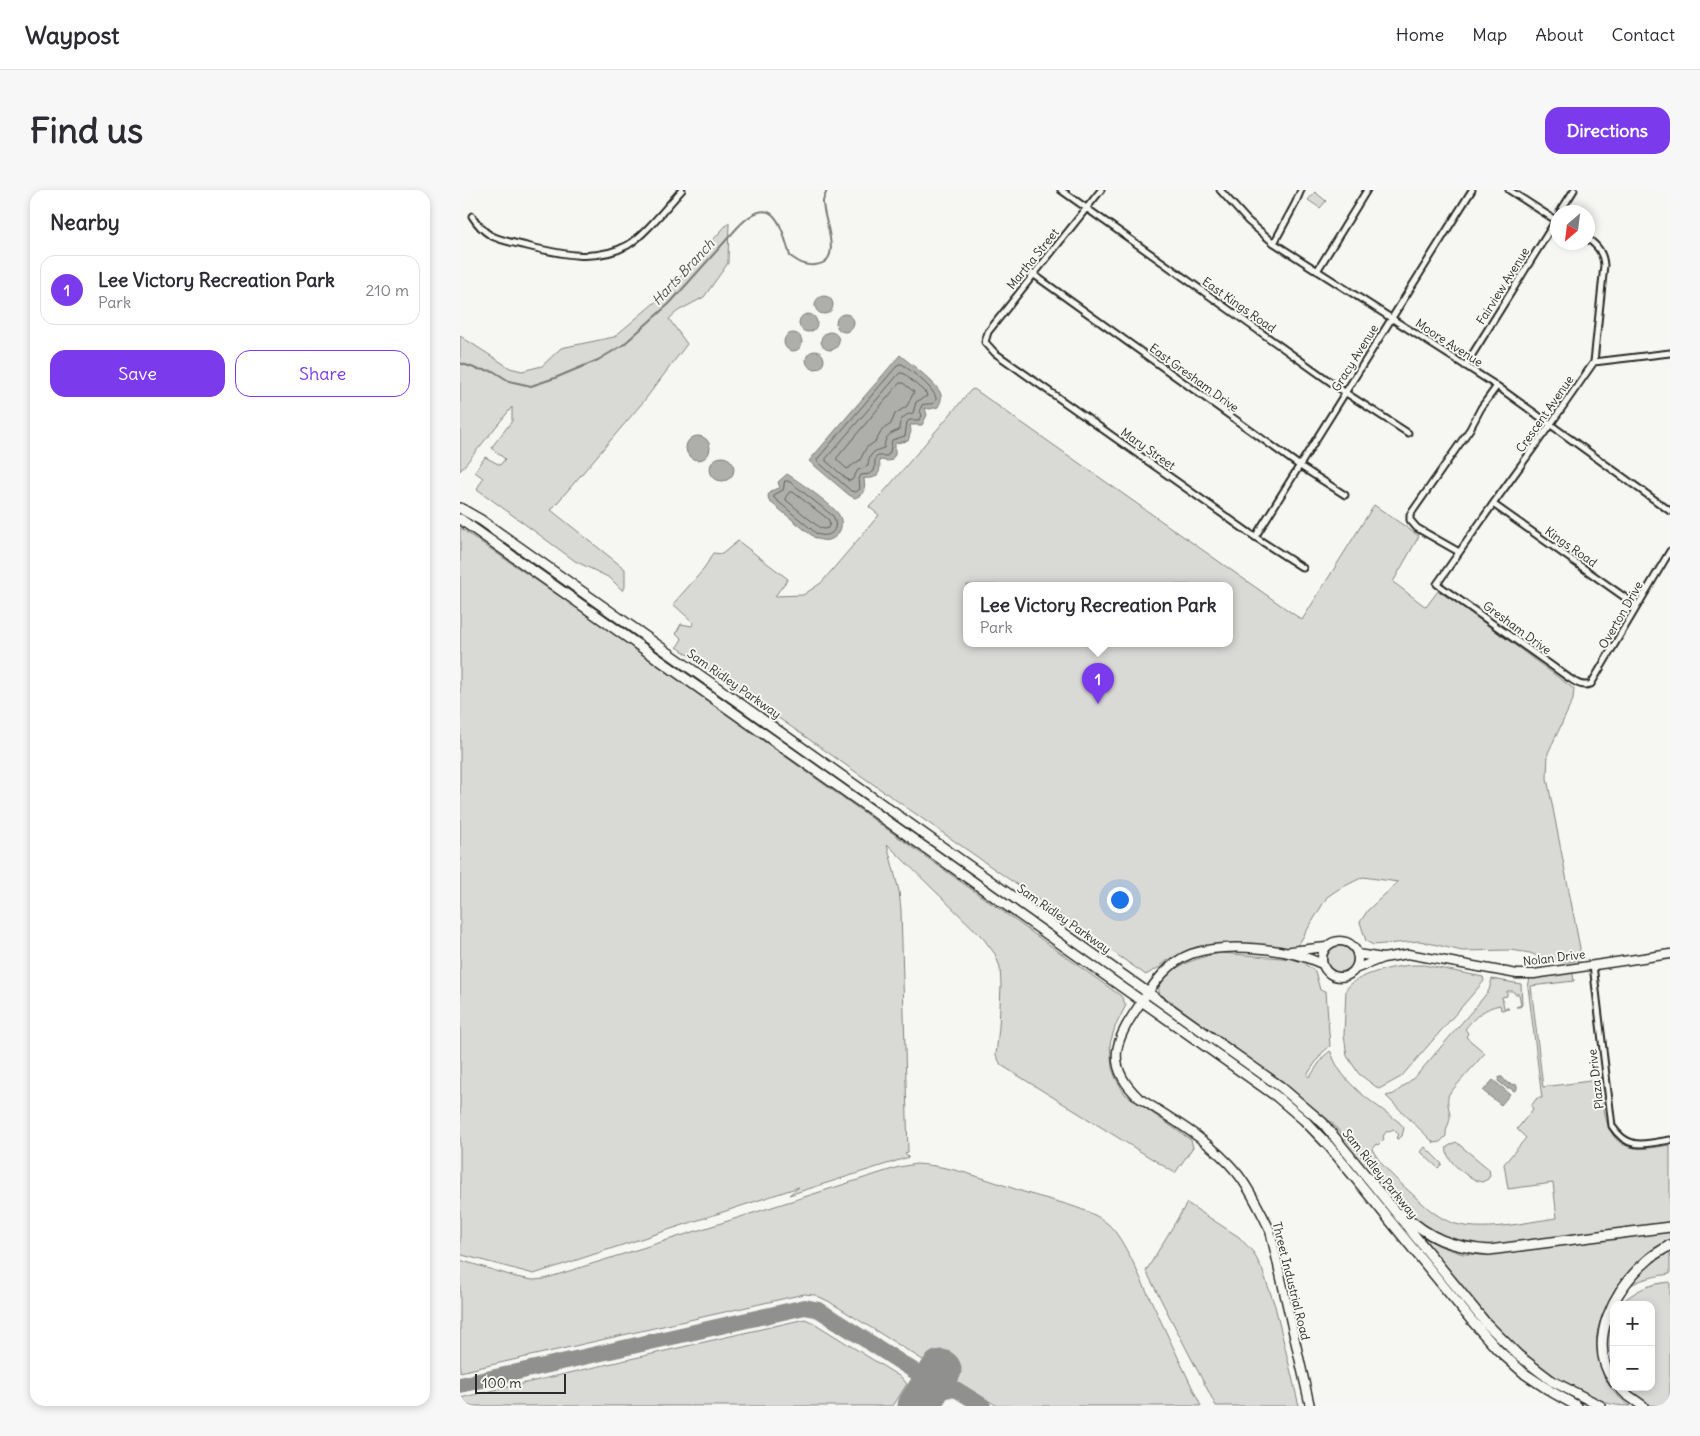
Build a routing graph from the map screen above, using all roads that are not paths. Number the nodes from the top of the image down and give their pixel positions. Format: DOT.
graph roads {
  1 [pos="682,190"];
  2 [pos="1061,190"];
  3 [pos="1101,190"];
  4 [pos="1220,190"];
  5 [pos="1300,190"];
  6 [pos="1367,190"];
  7 [pos="1472,190"];
  8 [pos="1509,190"];
  9 [pos="1574,190"];
  10 [pos="1564,205"];
  11 [pos="1086,209"];
  12 [pos="1550,215"];
  13 [pos="472,216"];
  14 [pos="1550,230"];
  15 [pos="1274,243"];
  16 [pos="1595,244"];
  17 [pos="1317,271"];
  18 [pos="1034,274"];
  19 [pos="1392,319"];
  20 [pos="985,342"];
  21 [pos="1670,353"];
  22 [pos="1594,362"];
  23 [pos="1465,366"];
  24 [pos="1497,386"];
  25 [pos="1346,393"];
  26 [pos="1550,426"];
  27 [pos="1408,433"];
  28 [pos="1300,466"];
  29 [pos="1346,495"];
  30 [pos="1493,504"];
  31 [pos="460,508"];
  32 [pos="1670,511"];
  33 [pos="460,519"];
  34 [pos="1255,537"];
  35 [pos="1670,551"];
  36 [pos="1459,552"];
  37 [pos="1303,568"];
  38 [pos="1437,584"];
  39 [pos="1637,606"];
  40 [pos="1585,686"];
  41 [pos="1326,947"];
  42 [pos="1282,952"];
  43 [pos="1357,954"];
  44 [pos="1670,954"];
  45 [pos="1383,958"];
  46 [pos="1322,964"];
  47 [pos="1593,965"];
  48 [pos="1355,969"];
  49 [pos="1147,993"];
  50 [pos="1141,1001"];
  51 [pos="1670,1140"];
  52 [pos="1377,1188"];
  53 [pos="1670,1227"];
  54 [pos="1670,1245"];
  55 [pos="1610,1374"];
  56 [pos="1623,1391"];
  57 [pos="1552,1392"];
  58 [pos="1310,1406"];
  59 [pos="1572,1406"];
  60 [pos="1577,1406"];
  61 [pos="1601,1406"];
  62 [pos="1642,1406"];
  1 -- 13 [label="street"];
  2 -- 11 [label="street, East Kings Road"];
  3 -- 11 [label="street, Martha Street"];
  4 -- 15 [label="street, Moore Avenue"];
  5 -- 15 [label="street"];
  6 -- 17 [label="street"];
  7 -- 19 [label="street, Gracy Avenue"];
  8 -- 12 [label="street"];
  9 -- 10 [label="street"];
  11 -- 18 [label="street, Martha Street"];
  11 -- 25 [label="street, East Kings Road"];
  14 -- 23 [label="street, Fairview Avenue"];
  15 -- 17 [label="street, Moore Avenue"];
  16 -- 22 [label="street, Crescent Avenue"];
  17 -- 19 [label="street, Moore Avenue"];
  18 -- 20 [label="street, Martha Street"];
  18 -- 28 [label="street, East Gresham Drive"];
  19 -- 23 [label="street, Moore Avenue"];
  19 -- 25 [label="street, Gracy Avenue"];
  20 -- 34 [label="street, Mary Street"];
  21 -- 22 [label="street"];
  22 -- 26 [label="street, Crescent Avenue"];
  23 -- 24 [label="street, Moore Avenue"];
  24 -- 26 [label="street, Moore Avenue"];
  24 -- 36 [label="street"];
  25 -- 27 [label="street, East Kings Road"];
  25 -- 28 [label="street, Gracy Avenue"];
  26 -- 30 [label="street, Crescent Avenue"];
  26 -- 32 [label="street, Moore Avenue"];
  28 -- 29 [label="street, East Gresham Drive"];
  28 -- 34 [label="street, Gracy Avenue"];
  30 -- 36 [label="street, Crescent Avenue"];
  30 -- 39 [label="street, Kings Road"];
  31 -- 49 [label="main road, Sam Ridley Parkway"];
  33 -- 50 [label="main road, Sam Ridley Parkway"];
  34 -- 37 [label="street, Mary Street"];
  35 -- 39 [label="street, Overton Drive"];
  36 -- 38 [label="street, Crescent Avenue"];
  38 -- 40 [label="street, Gresham Drive"];
  39 -- 40 [label="street, Overton Drive"];
  41 -- 42 [label="street"];
  41 -- 43 [label="street"];
  41 -- 46 [label="street"];
  42 -- 46 [label="street"];
  42 -- 49 [label="street"];
  43 -- 45 [label="street, Nolan Drive"];
  43 -- 48 [label="street"];
  44 -- 47 [label="street, Nolan Drive"];
  45 -- 47 [label="street, Nolan Drive"];
  45 -- 48 [label="street, Nolan Drive"];
  46 -- 48 [label="street"];
  47 -- 51 [label="street, Plaza Drive"];
  49 -- 50 [label="street, Threet Industrial Road"];
  49 -- 52 [label="main road, Sam Ridley Parkway"];
  50 -- 57 [label="main road, Sam Ridley Parkway"];
  50 -- 58 [label="street, Threet Industrial Road"];
  52 -- 53 [label="main road"];
  52 -- 61 [label="main road, Sam Ridley Parkway"];
  54 -- 55 [label="main road"];
  56 -- 62 [label="main road"];
  57 -- 59 [label="main road"];
  57 -- 60 [label="main road, Sam Ridley Parkway"];
}
